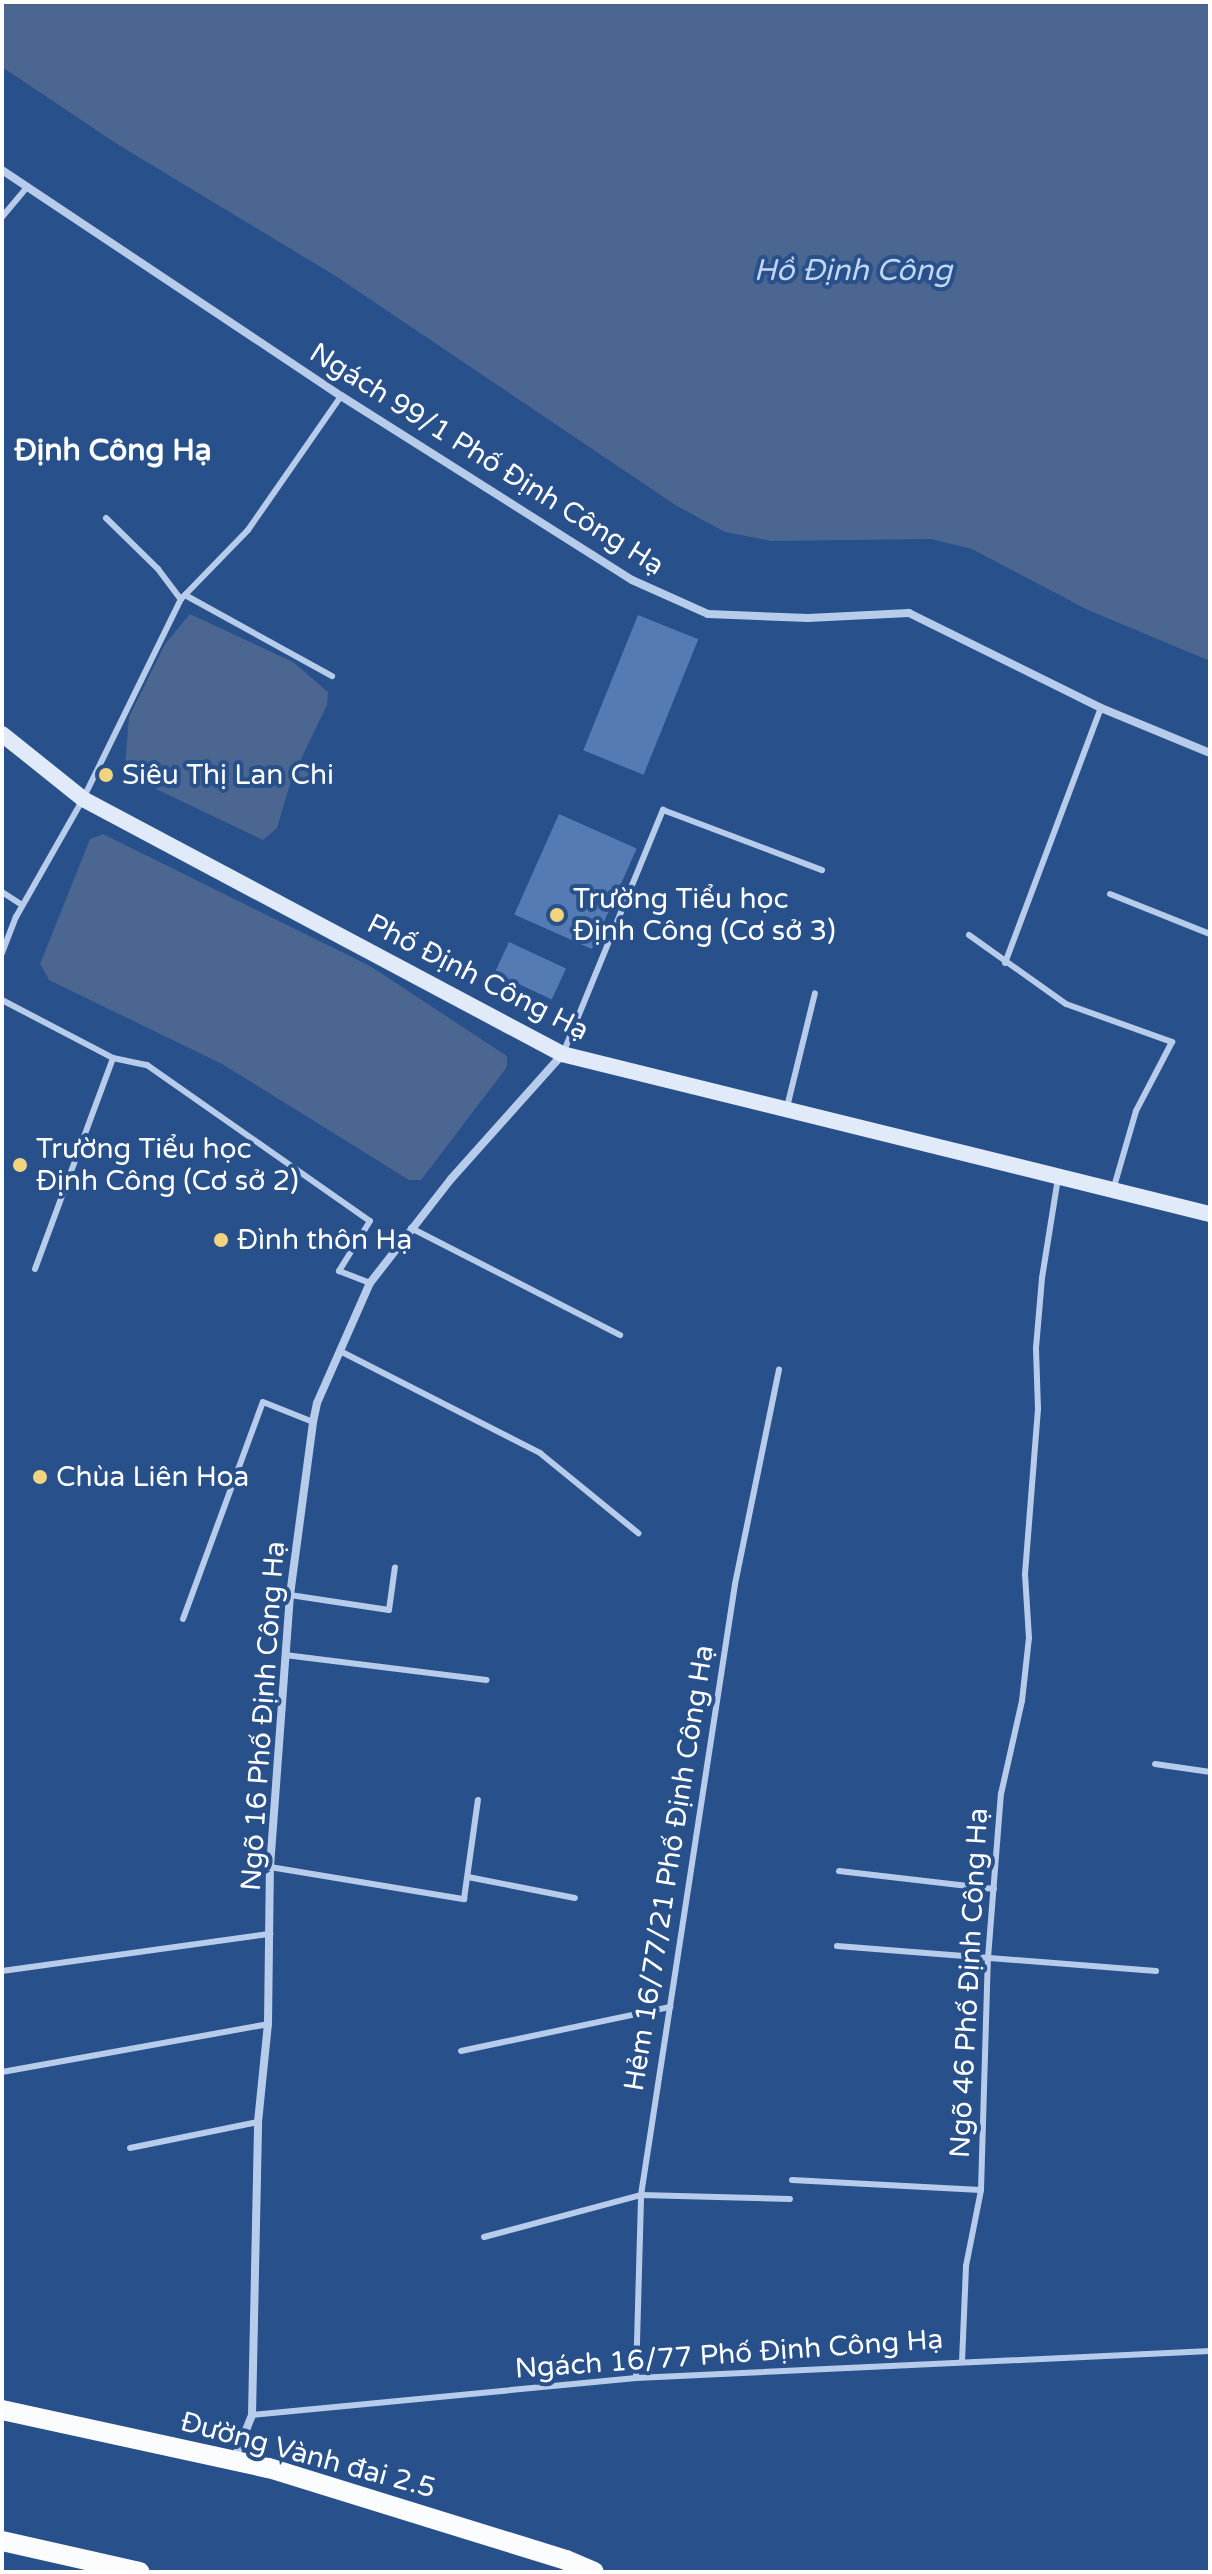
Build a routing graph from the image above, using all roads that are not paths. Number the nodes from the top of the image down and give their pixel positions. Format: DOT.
graph roads {
  1 [pos="2,170"];
  2 [pos="27,187"];
  3 [pos="2,217"];
  4 [pos="341,396"];
  5 [pos="106,518"];
  6 [pos="183,597"];
  7 [pos="332,676"];
  8 [pos="1101,708"];
  9 [pos="2,734"];
  10 [pos="1210,753"];
  11 [pos="83,799"];
  12 [pos="822,870"];
  13 [pos="2,892"];
  14 [pos="1110,894"];
  15 [pos="22,905"];
  16 [pos="1210,934"];
  17 [pos="969,935"];
  18 [pos="2,953"];
  19 [pos="1005,963"];
  20 [pos="815,993"];
  21 [pos="2,1000"];
  22 [pos="562,1054"];
  23 [pos="113,1058"];
  24 [pos="786,1110"];
  25 [pos="1058,1178"];
  26 [pos="1113,1190"];
  27 [pos="1210,1214"];
  28 [pos="411,1228"];
  29 [pos="35,1269"];
  30 [pos="370,1283"];
  31 [pos="620,1335"];
  32 [pos="340,1351"];
  33 [pos="779,1369"];
  34 [pos="313,1422"];
  35 [pos="638,1533"];
  36 [pos="395,1567"];
  37 [pos="290,1595"];
  38 [pos="183,1619"];
  39 [pos="285,1655"];
  40 [pos="486,1680"];
  41 [pos="1155,1764"];
  42 [pos="1210,1772"];
  43 [pos="478,1800"];
  44 [pos="270,1867"];
  45 [pos="839,1871"];
  46 [pos="468,1877"];
  47 [pos="994,1889"];
  48 [pos="575,1898"];
  49 [pos="270,1934"];
  50 [pos="837,1946"];
  51 [pos="988,1958"];
  52 [pos="2,1971"];
  53 [pos="1156,1971"];
  54 [pos="670,2007"];
  55 [pos="268,2024"];
  56 [pos="461,2051"];
  57 [pos="2,2072"];
  58 [pos="258,2122"];
  59 [pos="130,2148"];
  60 [pos="792,2180"];
  61 [pos="981,2190"];
  62 [pos="641,2195"];
  63 [pos="790,2199"];
  64 [pos="484,2237"];
  65 [pos="1210,2351"];
  66 [pos="962,2362"];
  67 [pos="636,2378"];
  68 [pos="2,2410"];
  69 [pos="252,2415"];
  70 [pos="234,2460"];
  71 [pos="2,2541"];
  72 [pos="140,2572"];
  73 [pos="594,2572"];
  1 -- 2 [label="street, Ngách 99/1 Phố Định Công Hạ"];
  2 -- 3 [label="lane"];
  2 -- 4 [label="street, Ngách 99/1 Phố Định Công Hạ"];
  4 -- 6 [label="lane"];
  4 -- 8 [label="street, Ngách 99/1 Phố Định Công Hạ"];
  5 -- 6 [label="lane"];
  6 -- 7 [label="lane"];
  6 -- 11 [label="lane"];
  8 -- 10 [label="street, Ngách 99/1 Phố Định Công Hạ"];
  8 -- 19 [label="lane"];
  9 -- 11 [label="street, Phố Định Công Hạ"];
  11 -- 15 [label="lane"];
  11 -- 22 [label="street, Phố Định Công Hạ"];
  12 -- 22 [label="lane"];
  13 -- 15 [label="lane"];
  14 -- 16 [label="lane"];
  15 -- 18 [label="lane"];
  17 -- 19 [label="lane"];
  19 -- 26 [label="lane"];
  20 -- 24 [label="lane"];
  21 -- 23 [label="lane"];
  22 -- 24 [label="street, Phố Định Công Hạ"];
  22 -- 28 [label="street, Ngõ 16 Phố Định Công Hạ"];
  23 -- 29 [label="lane"];
  23 -- 30 [label="lane"];
  24 -- 25 [label="street, Phố Định Công Hạ"];
  25 -- 26 [label="street, Phố Định Công Hạ"];
  25 -- 47 [label="lane, Ngõ 46 Phố Định Công Hạ"];
  26 -- 27 [label="street, Phố Định Công Hạ"];
  28 -- 30 [label="street, Ngõ 16 Phố Định Công Hạ"];
  28 -- 31 [label="lane"];
  30 -- 32 [label="street, Ngõ 16 Phố Định Công Hạ"];
  32 -- 34 [label="street, Ngõ 16 Phố Định Công Hạ"];
  32 -- 35 [label="lane"];
  33 -- 54 [label="lane, Hẻm 16/77/21 Phố Định Công Hạ"];
  34 -- 37 [label="street, Ngõ 16 Phố Định Công Hạ"];
  34 -- 38 [label="lane"];
  36 -- 37 [label="lane"];
  37 -- 39 [label="street, Ngõ 16 Phố Định Công Hạ"];
  39 -- 40 [label="lane"];
  39 -- 44 [label="street, Ngõ 16 Phố Định Công Hạ"];
  41 -- 42 [label="lane"];
  43 -- 46 [label="lane"];
  44 -- 46 [label="lane"];
  44 -- 49 [label="street, Ngõ 16 Phố Định Công Hạ"];
  45 -- 47 [label="lane"];
  46 -- 48 [label="lane"];
  47 -- 51 [label="lane, Ngõ 46 Phố Định Công Hạ"];
  49 -- 52 [label="lane"];
  49 -- 55 [label="street, Ngõ 16 Phố Định Công Hạ"];
  50 -- 51 [label="lane"];
  51 -- 53 [label="lane"];
  51 -- 61 [label="lane, Ngõ 46 Phố Định Công Hạ"];
  54 -- 56 [label="lane"];
  54 -- 62 [label="lane, Hẻm 16/77/21 Phố Định Công Hạ"];
  55 -- 57 [label="lane"];
  55 -- 58 [label="street, Ngõ 16 Phố Định Công Hạ"];
  58 -- 59 [label="lane"];
  58 -- 69 [label="street, Ngõ 16 Phố Định Công Hạ"];
  60 -- 61 [label="lane"];
  61 -- 66 [label="lane, Ngõ 46 Phố Định Công Hạ"];
  62 -- 63 [label="lane"];
  62 -- 64 [label="lane"];
  62 -- 67 [label="lane, Hẻm 16/77/21 Phố Định Công Hạ"];
  65 -- 66 [label="lane, Ngách 16/77 Phố Định Công Hạ"];
  66 -- 67 [label="lane, Ngách 16/77 Phố Định Công Hạ"];
  67 -- 69 [label="lane, Ngách 16/77 Phố Định Công Hạ"];
  68 -- 70 [label="main road, Đường Vành đai 2.5"];
  69 -- 70 [label="street, Ngõ 16 Phố Định Công Hạ"];
  70 -- 73 [label="main road, Đường Vành đai 2.5"];
  71 -- 72 [label="main road"];
}
